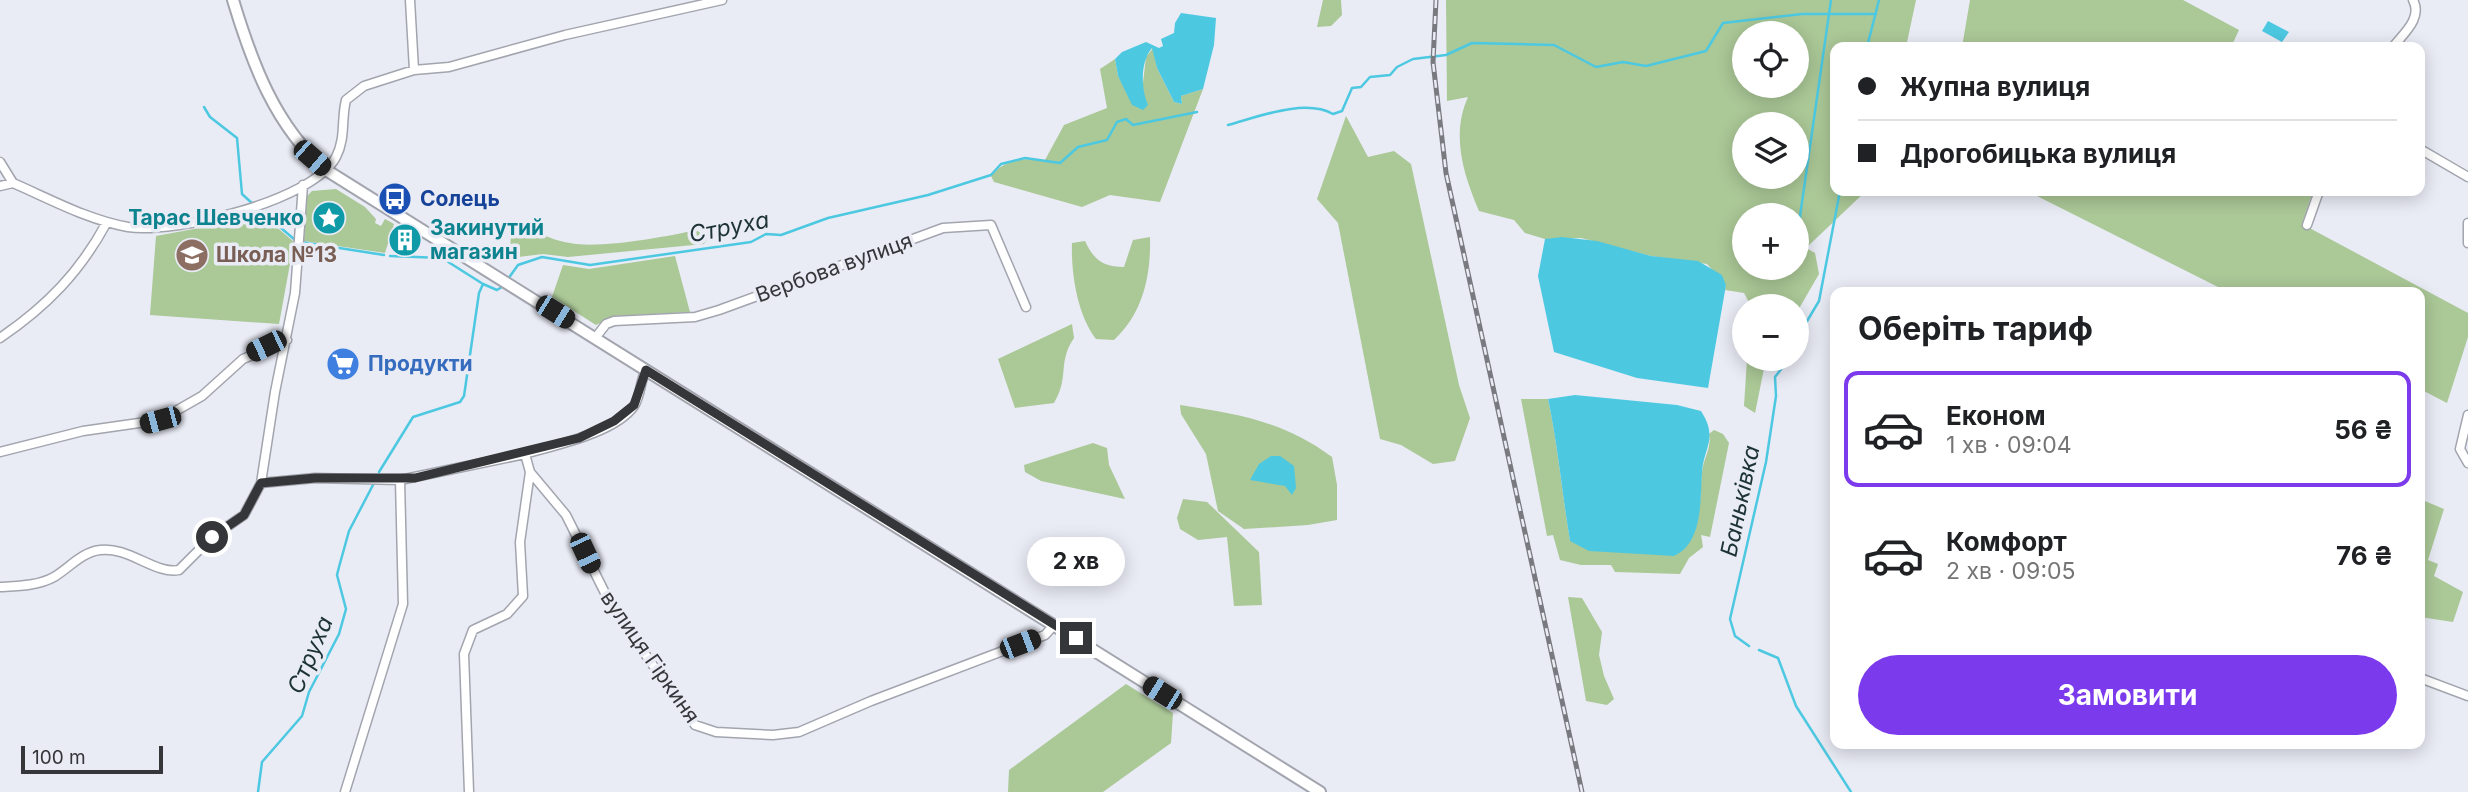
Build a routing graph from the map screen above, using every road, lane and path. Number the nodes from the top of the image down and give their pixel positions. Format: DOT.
graph roads {
  1 [pos="233,0"];
  2 [pos="410,0"];
  3 [pos="722,0"];
  4 [pos="2413,0"];
  5 [pos="2397,42"];
  6 [pos="414,70"];
  7 [pos="2425,152"];
  8 [pos="0,162"];
  9 [pos="326,170"];
  10 [pos="2468,177"];
  11 [pos="13,183"];
  12 [pos="303,185"];
  13 [pos="0,186"];
  14 [pos="2317,196"];
  15 [pos="107,222"];
  16 [pos="2468,223"];
  17 [pos="2307,225"];
  18 [pos="2468,243"];
  19 [pos="1026,307"];
  20 [pos="596,337"];
  21 [pos="0,338"];
  22 [pos="287,340"];
  23 [pos="646,370"];
  24 [pos="2468,415"];
  25 [pos="0,452"];
  26 [pos="525,454"];
  27 [pos="2468,463"];
  28 [pos="530,472"];
  29 [pos="400,480"];
  30 [pos="261,483"];
  31 [pos="0,587"];
  32 [pos="1055,624"];
  33 [pos="2425,680"];
  34 [pos="2468,696"];
  35 [pos="345,792"];
  36 [pos="470,792"];
  37 [pos="1320,792"];
  1 -- 9 [label="street"];
  2 -- 6 [label="street"];
  3 -- 6 [label="street"];
  4 -- 5 [label="street"];
  6 -- 9 [label="street"];
  7 -- 10 [label="street"];
  8 -- 11 [label="street"];
  9 -- 12 [label="street"];
  9 -- 20 [label="street"];
  11 -- 13 [label="street"];
  11 -- 15 [label="street"];
  12 -- 15 [label="street"];
  12 -- 22 [label="street"];
  14 -- 17 [label="street"];
  15 -- 21 [label="street"];
  16 -- 18 [label="street"];
  19 -- 20 [label="street, Вербова вулиця"];
  20 -- 23 [label="street"];
  22 -- 25 [label="street"];
  22 -- 30 [label="street"];
  23 -- 26 [label="street"];
  23 -- 32 [label="street"];
  24 -- 27 [label="street"];
  26 -- 28 [label="street, вулиця Гіркиня"];
  26 -- 29 [label="street"];
  28 -- 32 [label="street, вулиця Гіркиня"];
  28 -- 36 [label="street"];
  29 -- 30 [label="street"];
  29 -- 35 [label="street"];
  30 -- 31 [label="street"];
  32 -- 37 [label="street"];
  33 -- 34 [label="street"];
}
